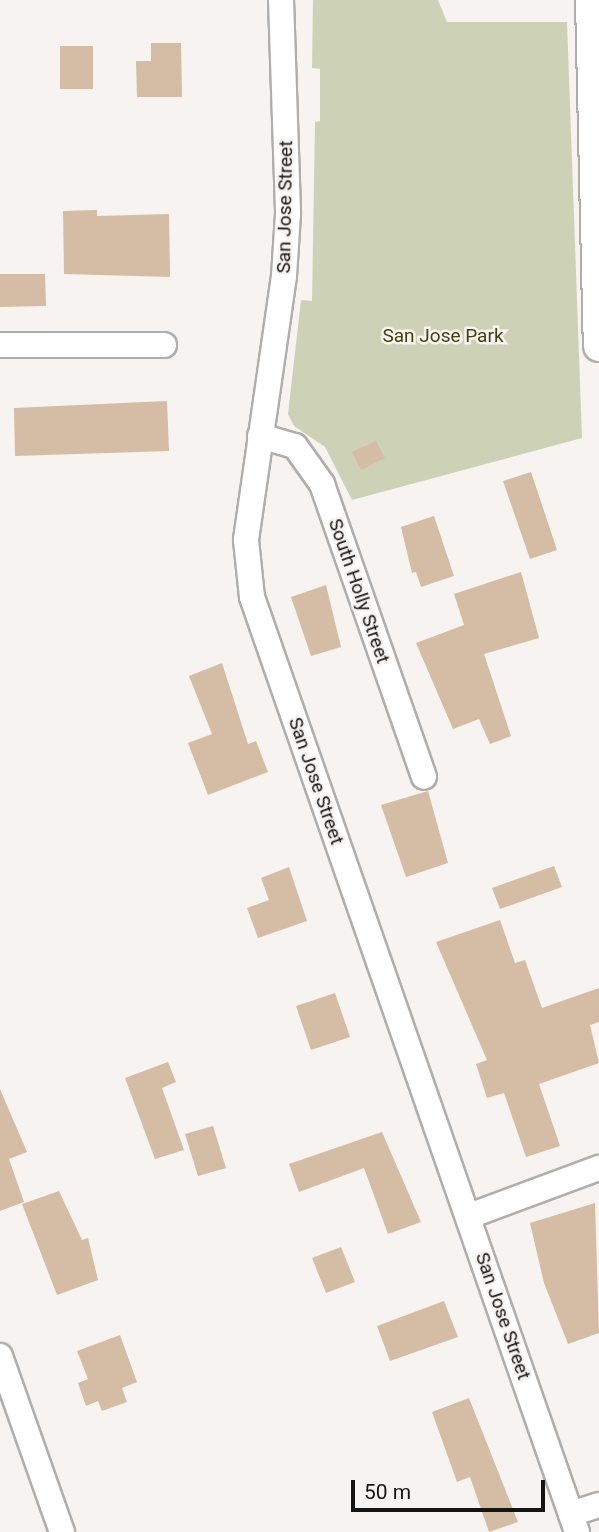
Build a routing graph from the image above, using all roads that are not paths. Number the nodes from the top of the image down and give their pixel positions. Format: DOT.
graph roads {
  1 [pos="281,0"];
  2 [pos="591,0"];
  3 [pos="0,345"];
  4 [pos="164,345"];
  5 [pos="599,346"];
  6 [pos="260,436"];
  7 [pos="424,777"];
  8 [pos="599,1168"];
  9 [pos="469,1216"];
  10 [pos="0,1356"];
  11 [pos="599,1505"];
  12 [pos="574,1523"];
  13 [pos="62,1532"];
  1 -- 6 [label="street, San Jose Street"];
  2 -- 5 [label="street"];
  3 -- 4 [label="street"];
  6 -- 7 [label="street, South Holly Street"];
  6 -- 9 [label="street, San Jose Street"];
  8 -- 9 [label="street"];
  9 -- 12 [label="street, San Jose Street"];
  10 -- 13 [label="street"];
  11 -- 12 [label="street"];
}
